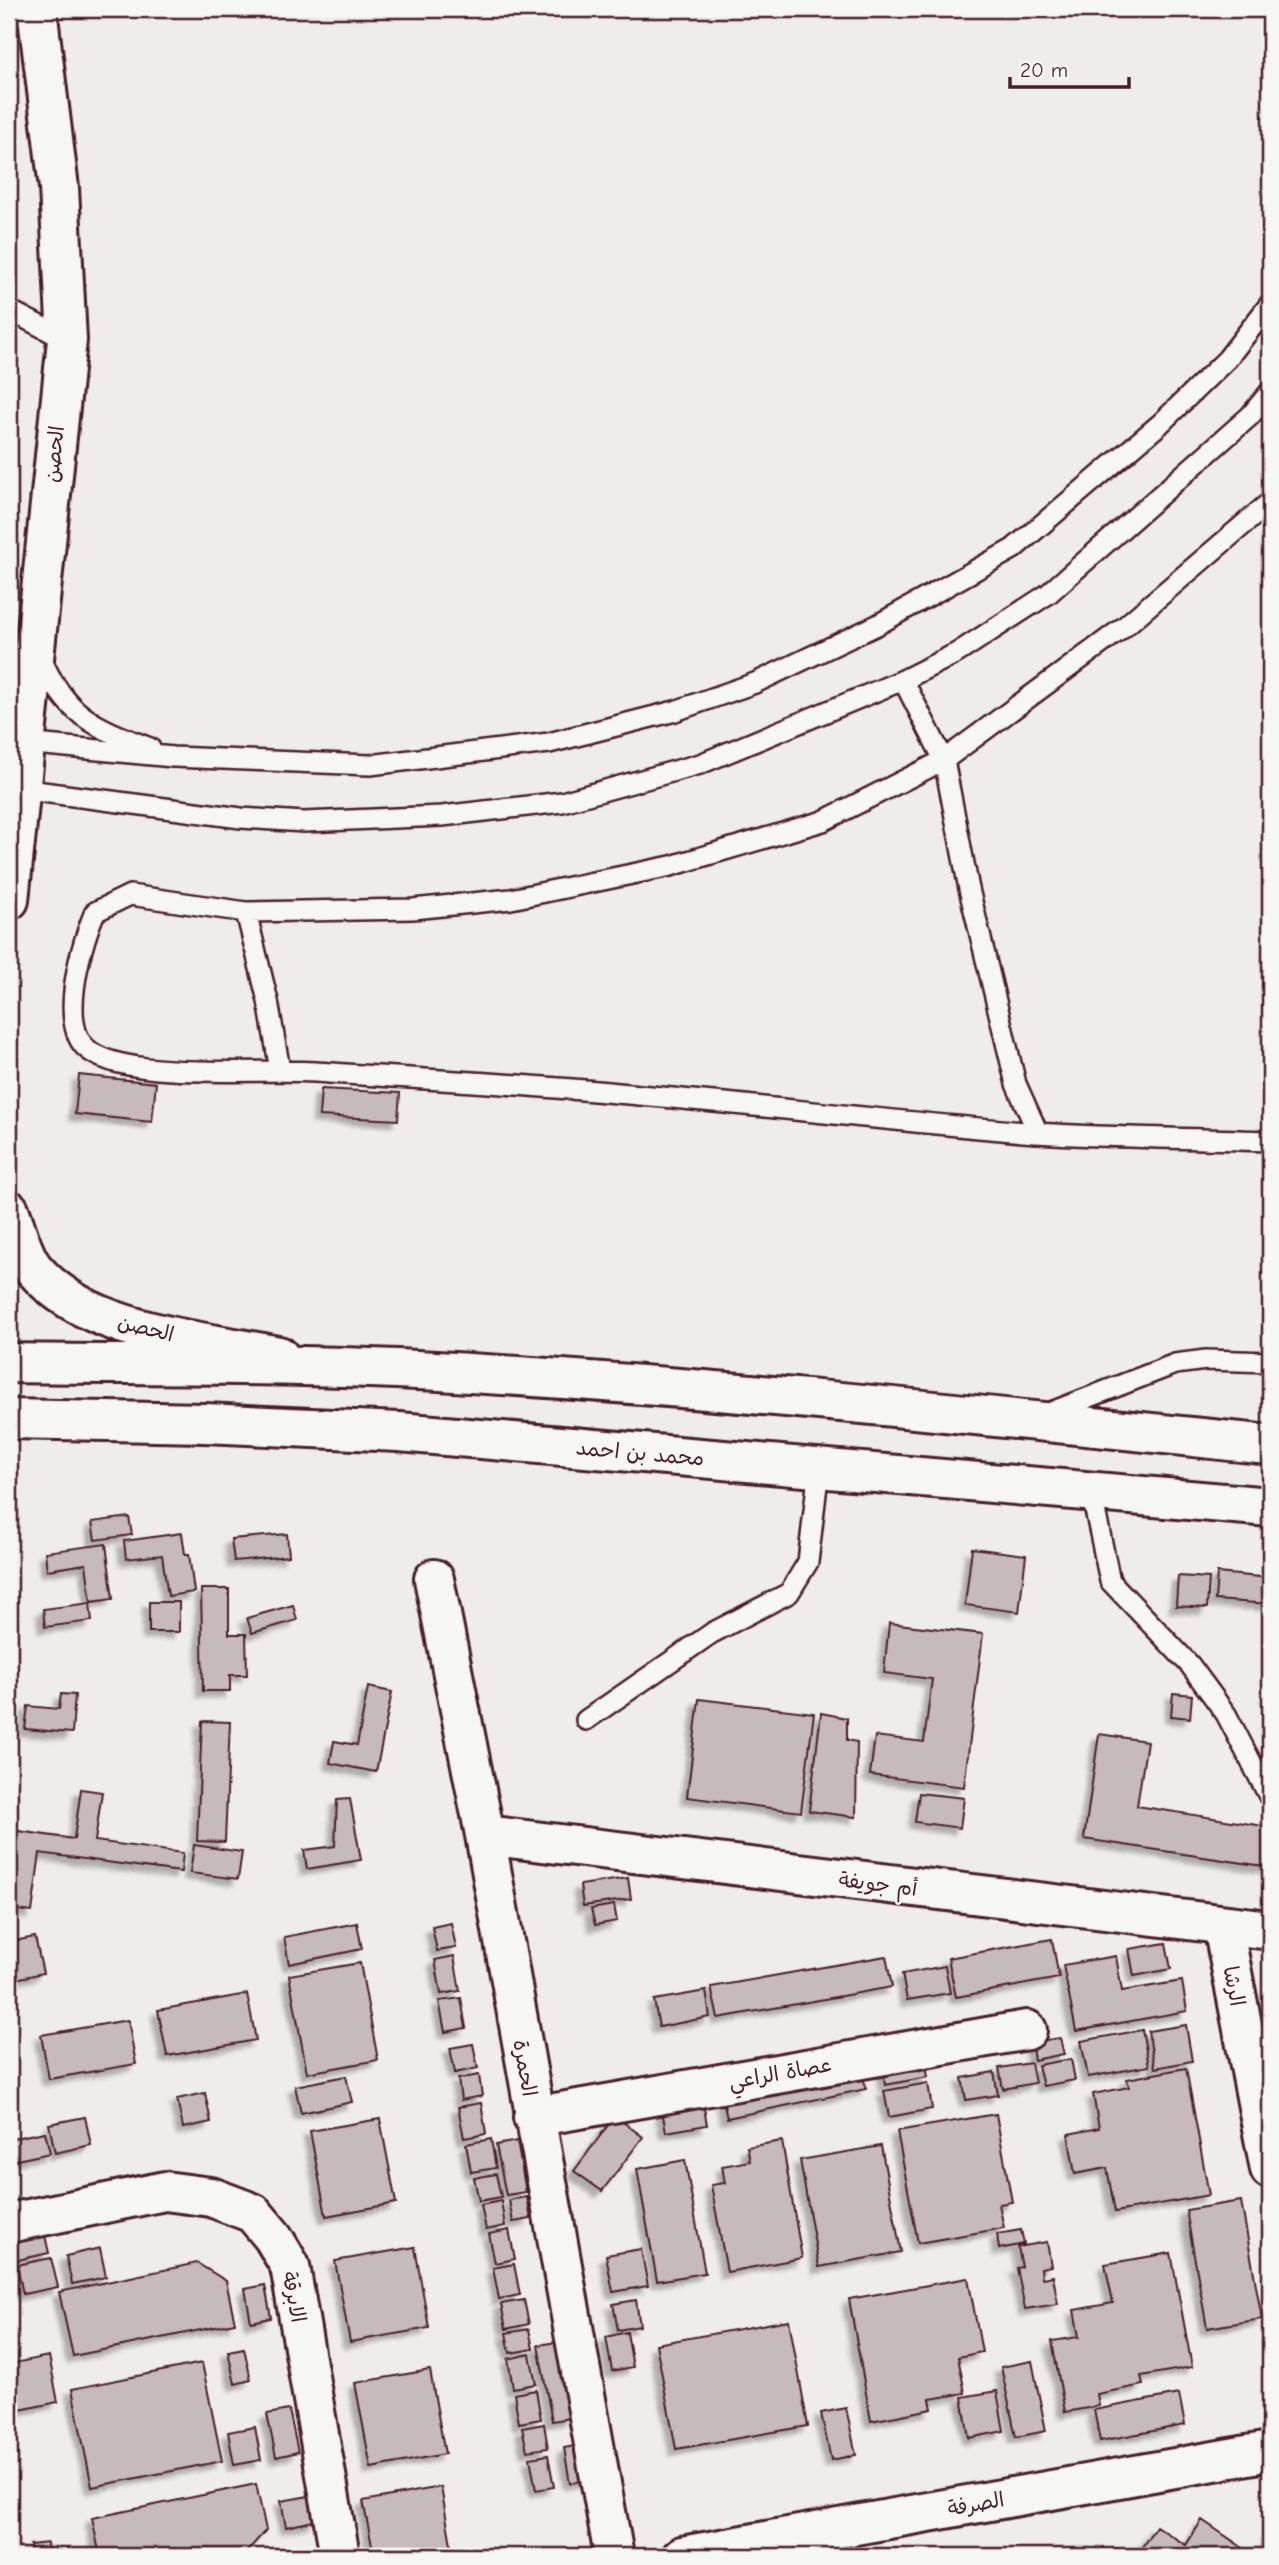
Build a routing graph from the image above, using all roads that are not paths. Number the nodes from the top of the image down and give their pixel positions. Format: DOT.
graph roads {
  1 [pos="37,9"];
  2 [pos="1270,304"];
  3 [pos="9,310"];
  4 [pos="66,340"];
  5 [pos="1270,392"];
  6 [pos="1270,502"];
  7 [pos="36,630"];
  8 [pos="903,680"];
  9 [pos="24,743"];
  10 [pos="173,757"];
  11 [pos="944,760"];
  12 [pos="20,789"];
  13 [pos="9,900"];
  14 [pos="247,912"];
  15 [pos="280,1070"];
  16 [pos="1038,1133"];
  17 [pos="1270,1141"];
  18 [pos="9,1210"];
  19 [pos="1270,1362"];
  20 [pos="9,1363"];
  21 [pos="336,1367"];
  22 [pos="9,1419"];
  23 [pos="1028,1420"];
  24 [pos="1270,1445"];
  25 [pos="819,1468"];
  26 [pos="1091,1491"];
  27 [pos="1261,1508"];
  28 [pos="434,1579"];
  29 [pos="586,1720"];
  30 [pos="1270,1798"];
  31 [pos="485,1835"];
  32 [pos="1223,1926"];
  33 [pos="1270,1930"];
  34 [pos="1027,2030"];
  35 [pos="533,2117"];
  36 [pos="1270,2169"];
  37 [pos="9,2223"];
  38 [pos="1270,2451"];
  39 [pos="340,2556"];
  40 [pos="614,2556"];
  41 [pos="682,2556"];
  1 -- 4 [label="street, الحصن"];
  2 -- 10 [label="lane"];
  3 -- 4 [label="lane"];
  4 -- 7 [label="street, الحصن"];
  5 -- 8 [label="lane"];
  6 -- 11 [label="lane"];
  7 -- 9 [label="street, الحصن"];
  7 -- 10 [label="lane"];
  8 -- 11 [label="lane"];
  8 -- 12 [label="lane"];
  9 -- 10 [label="lane"];
  9 -- 12 [label="street, الحصن"];
  11 -- 14 [label="lane"];
  11 -- 16 [label="lane"];
  12 -- 13 [label="street, الحصن"];
  14 -- 15 [label="lane"];
  14 -- 15 [label="lane"];
  15 -- 16 [label="lane"];
  16 -- 17 [label="lane"];
  18 -- 21 [label="street, الحصن"];
  19 -- 23 [label="lane"];
  20 -- 21 [label="street"];
  21 -- 23 [label="street"];
  22 -- 25 [label="street, محمد بن احمد"];
  23 -- 24 [label="street"];
  25 -- 26 [label="street, محمد بن احمد"];
  25 -- 29 [label="lane"];
  26 -- 27 [label="street, محمد بن احمد"];
  26 -- 30 [label="lane"];
  28 -- 31 [label="street, الحمرة"];
  31 -- 32 [label="street, أم جويفة"];
  31 -- 35 [label="street, الحمرة"];
  32 -- 33 [label="street, أم جويفة"];
  32 -- 36 [label="street, الرشا"];
  34 -- 35 [label="street, عصاة الراعي"];
  35 -- 40 [label="street, الحمرة"];
  37 -- 39 [label="street, الابرقة"];
  38 -- 41 [label="street, الصرفة"];
}
